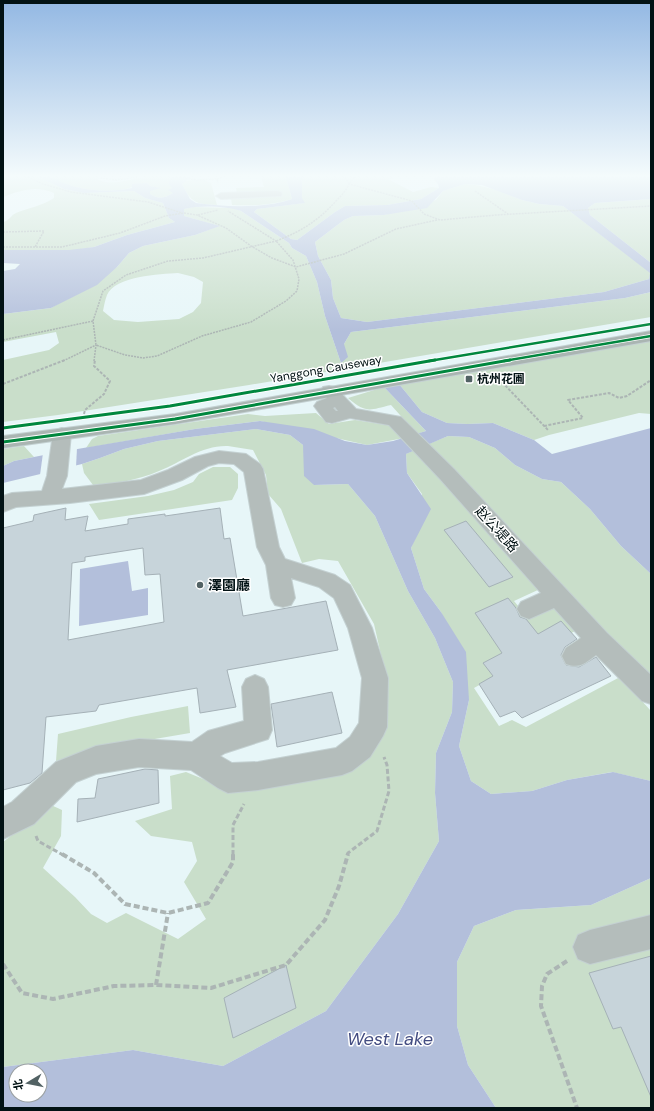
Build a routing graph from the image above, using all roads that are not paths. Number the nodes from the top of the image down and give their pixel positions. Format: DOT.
graph roads {
  1 [pos="651,324"];
  2 [pos="651,336"];
  3 [pos="339,401"];
  4 [pos="3,428"];
  5 [pos="3,442"];
  6 [pos="62,442"];
  7 [pos="50,497"];
  8 [pos="3,505"];
  9 [pos="277,565"];
  10 [pos="558,596"];
  11 [pos="283,598"];
  12 [pos="528,609"];
  13 [pos="598,640"];
  14 [pos="575,656"];
  15 [pos="255,686"];
  16 [pos="651,692"];
  17 [pos="196,756"];
  18 [pos="13,818"];
  19 [pos="651,932"];
  20 [pos="590,947"];
  1 -- 4 [label="main road, Yanggong Causeway"];
  2 -- 3 [label="main road, Yanggong Causeway"];
  3 -- 6 [label="main road, Yanggong Causeway"];
  3 -- 10 [label="street, 赵公堤路"];
  5 -- 6 [label="main road, Yanggong Causeway"];
  6 -- 7 [label="street"];
  7 -- 8 [label="street"];
  7 -- 9 [label="street"];
  9 -- 11 [label="street"];
  9 -- 17 [label="street"];
  10 -- 12 [label="street"];
  10 -- 13 [label="street, 赵公堤路"];
  13 -- 14 [label="street"];
  13 -- 16 [label="street, 赵公堤路"];
  15 -- 17 [label="street"];
  17 -- 18 [label="street"];
  19 -- 20 [label="street"];
}
